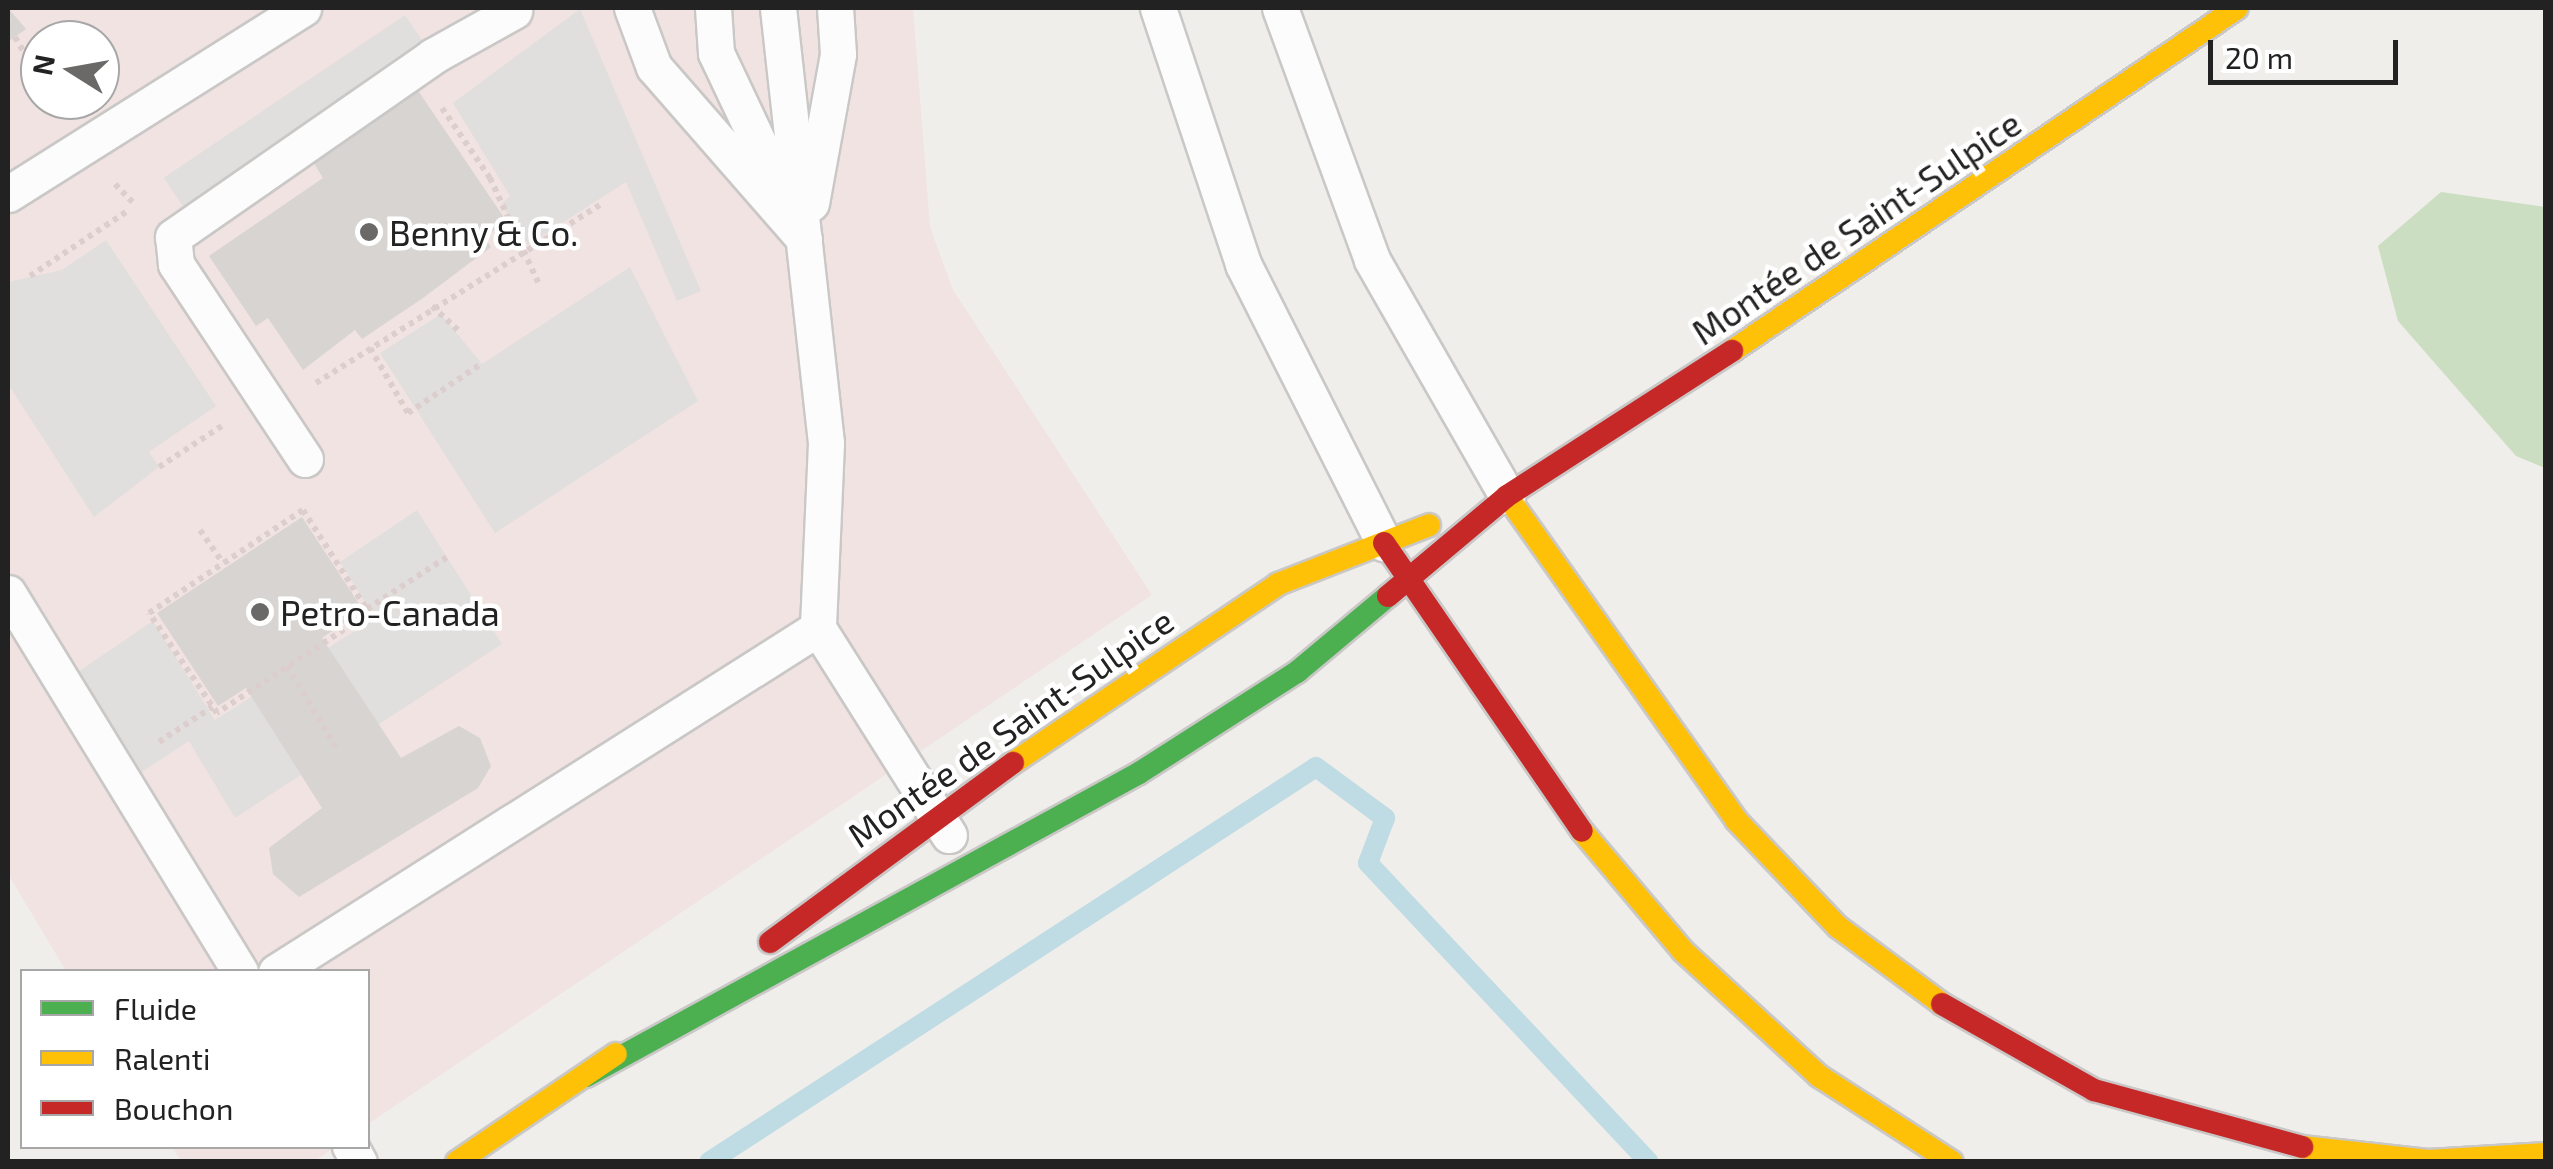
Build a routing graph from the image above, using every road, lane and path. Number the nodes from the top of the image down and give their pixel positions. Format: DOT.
graph roads {
  1 [pos="303,8"];
  2 [pos="632,8"];
  3 [pos="714,8"];
  4 [pos="778,8"];
  5 [pos="835,8"];
  6 [pos="1158,8"];
  7 [pos="1280,8"];
  8 [pos="2237,8"];
  9 [pos="514,12"];
  10 [pos="15,37"];
  11 [pos="20,46"];
  12 [pos="450,92"];
  13 [pos="116,186"];
  14 [pos="8,194"];
  15 [pos="123,196"];
  16 [pos="601,204"];
  17 [pos="136,206"];
  18 [pos="804,239"];
  19 [pos="518,250"];
  20 [pos="30,276"];
  21 [pos="538,282"];
  22 [pos="432,306"];
  23 [pos="393,319"];
  24 [pos="398,328"];
  25 [pos="462,333"];
  26 [pos="370,347"];
  27 [pos="481,364"];
  28 [pos="298,374"];
  29 [pos="240,414"];
  30 [pos="305,459"];
  31 [pos="158,467"];
  32 [pos="1507,496"];
  33 [pos="200,530"];
  34 [pos="1384,543"];
  35 [pos="447,557"];
  36 [pos="223,564"];
  37 [pos="1408,582"];
  38 [pos="8,593"];
  39 [pos="367,609"];
  40 [pos="818,628"];
  41 [pos="286,665"];
  42 [pos="212,707"];
  43 [pos="338,751"];
  44 [pos="117,769"];
  45 [pos="938,818"];
  46 [pos="968,866"];
  47 [pos="238,969"];
  48 [pos="281,969"];
  49 [pos="586,1076"];
  50 [pos="2546,1154"];
  51 [pos="457,1162"];
  52 [pos="1952,1162"];
  1 -- 14 [label="lane"];
  2 -- 18 [label="lane"];
  3 -- 18 [label="lane"];
  4 -- 18 [label="lane"];
  5 -- 18 [label="lane"];
  6 -- 34 [label="lane"];
  7 -- 32 [label="lane"];
  8 -- 32 [label="main road, Montée de Saint-Sulpice"];
  9 -- 30 [label="lane"];
  10 -- 11 [label="path"];
  12 -- 19 [label="path"];
  13 -- 15 [label="path"];
  16 -- 19 [label="path"];
  17 -- 20 [label="path"];
  18 -- 40 [label="lane"];
  19 -- 21 [label="path"];
  19 -- 22 [label="path"];
  22 -- 24 [label="path"];
  22 -- 25 [label="path"];
  23 -- 24 [label="path"];
  24 -- 26 [label="path"];
  26 -- 27 [label="path"];
  26 -- 28 [label="path"];
  29 -- 31 [label="path"];
  32 -- 34 [label="main road, Montée de Saint-Sulpice"];
  32 -- 37 [label="main road, Montée de Saint-Sulpice"];
  32 -- 50 [label="main road"];
  33 -- 36 [label="path"];
  34 -- 37 [label="main road"];
  34 -- 45 [label="main road, Montée de Saint-Sulpice"];
  35 -- 39 [label="path"];
  36 -- 39 [label="path"];
  36 -- 42 [label="path"];
  37 -- 46 [label="main road, Montée de Saint-Sulpice"];
  37 -- 52 [label="main road"];
  38 -- 44 [label="lane"];
  39 -- 41 [label="path"];
  40 -- 45 [label="lane"];
  40 -- 48 [label="lane"];
  41 -- 42 [label="path"];
  41 -- 43 [label="path"];
  42 -- 44 [label="path"];
  44 -- 47 [label="lane"];
  45 -- 46 [label="lane"];
  45 -- 49 [label="main road, Montée de Saint-Sulpice"];
  46 -- 49 [label="main road, Montée de Saint-Sulpice"];
  49 -- 51 [label="main road, Montée de Saint-Sulpice"];
}
